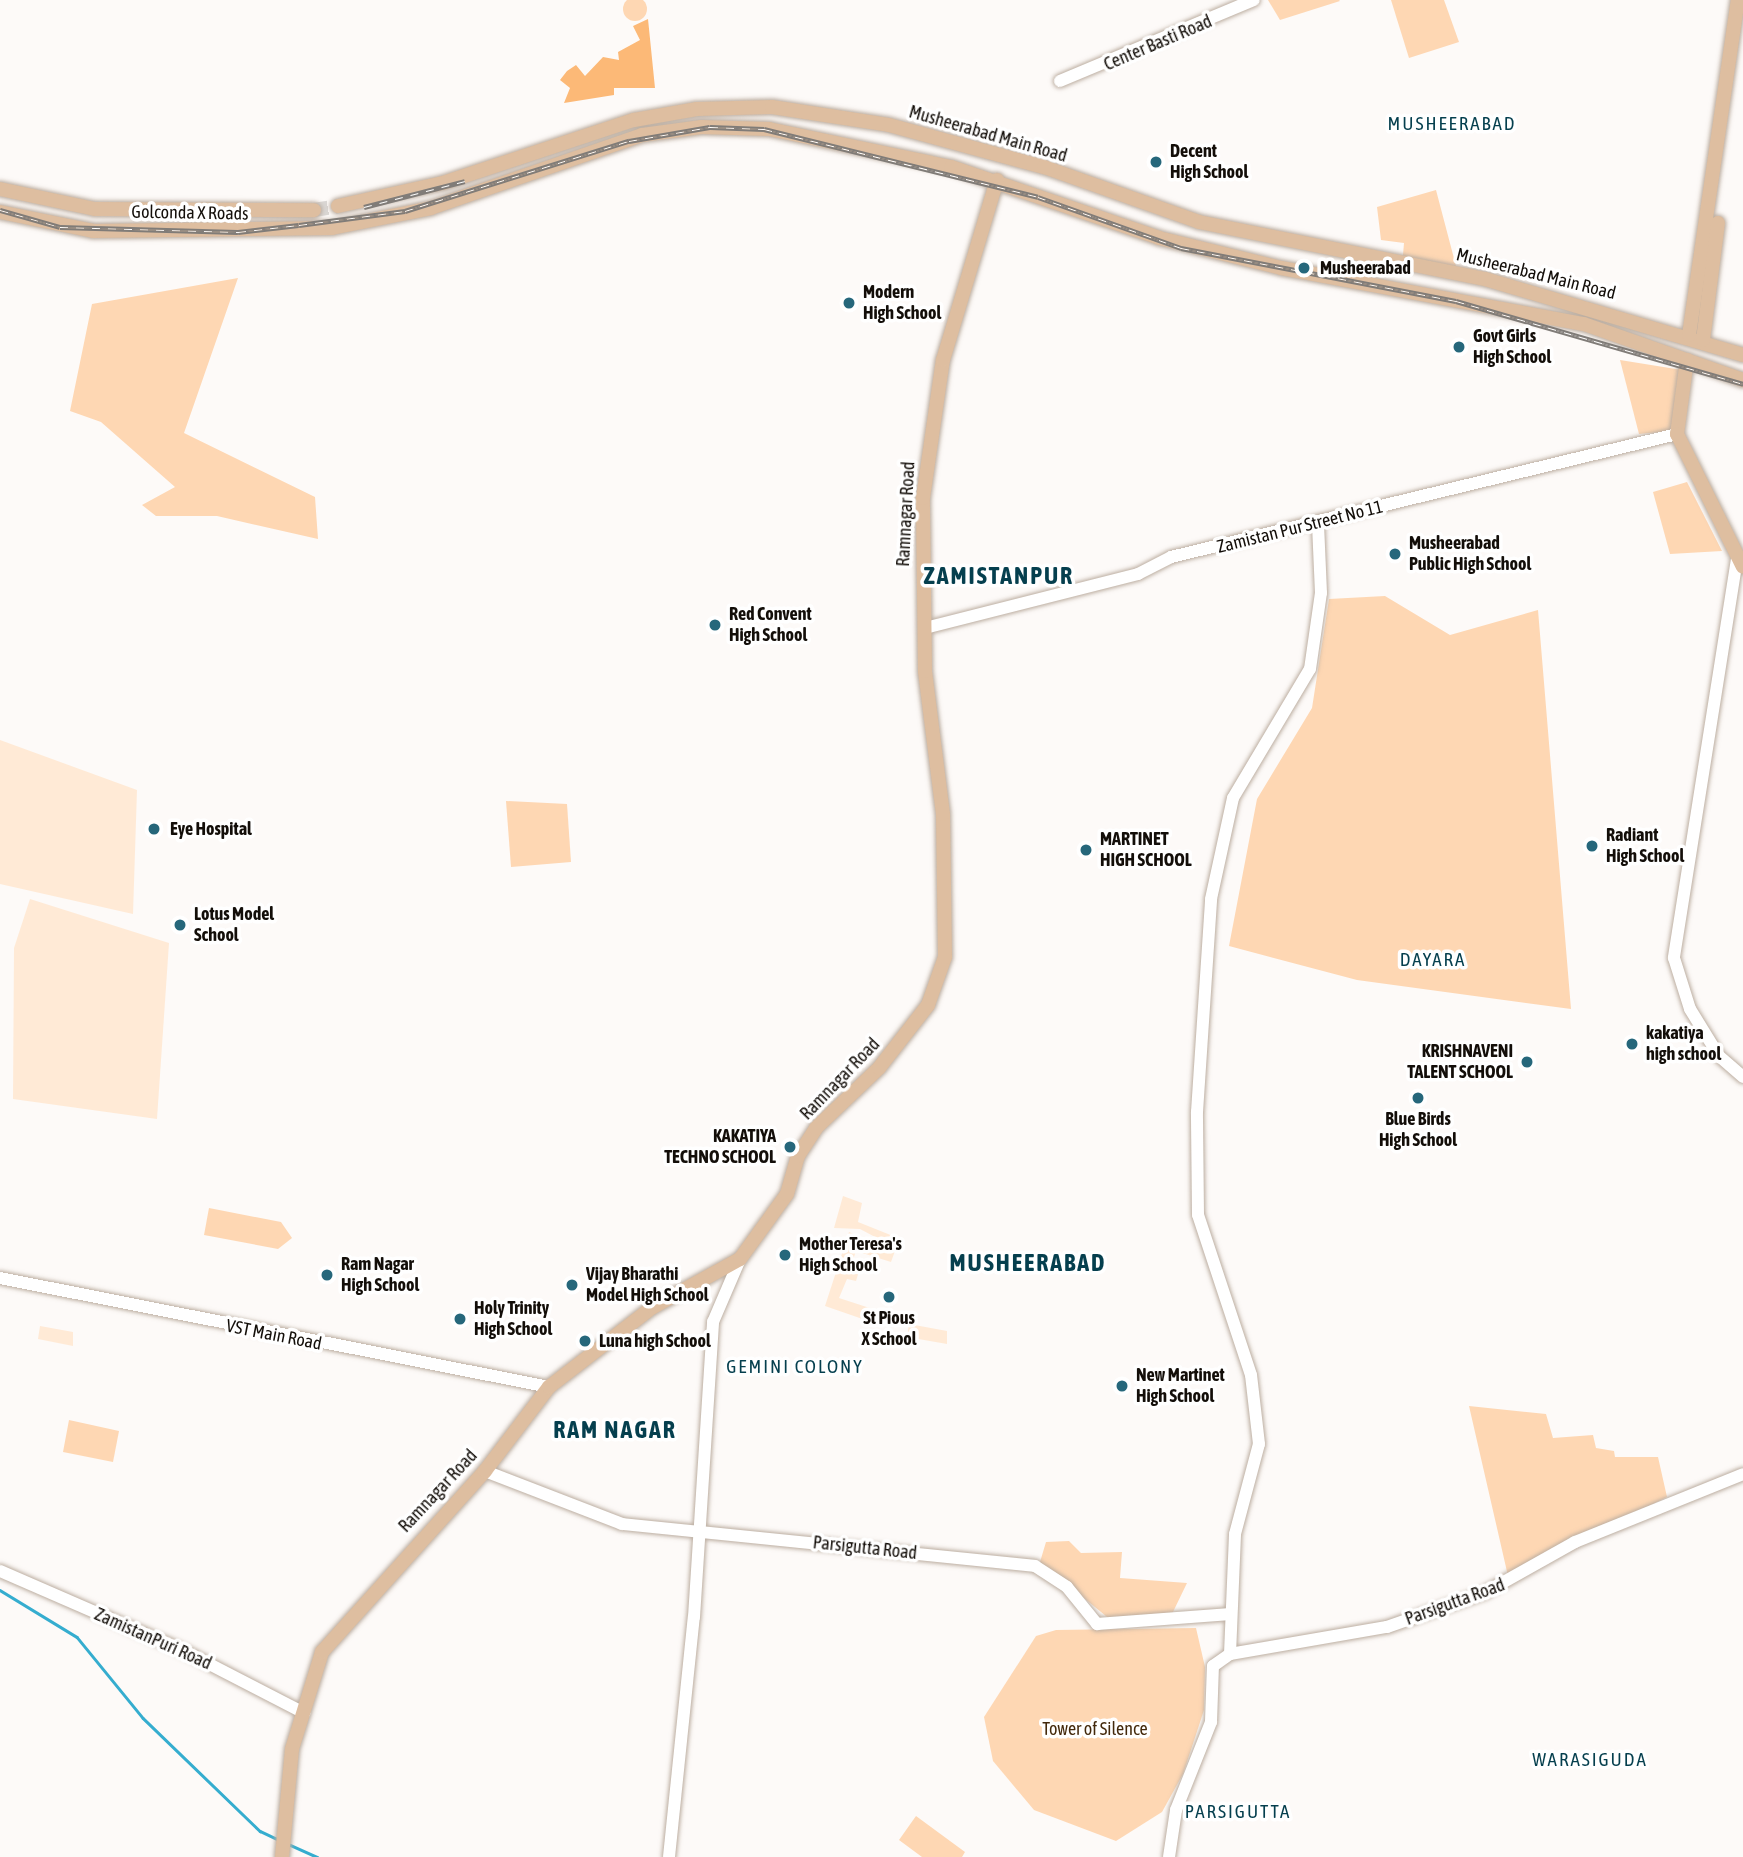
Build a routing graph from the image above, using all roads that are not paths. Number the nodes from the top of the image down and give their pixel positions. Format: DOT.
graph roads {
  1 [pos="1254,0"];
  2 [pos="1738,0"];
  3 [pos="1743,19"];
  4 [pos="1060,81"];
  5 [pos="912,134"];
  6 [pos="565,139"];
  7 [pos="570,155"];
  8 [pos="907,158"];
  9 [pos="997,180"];
  10 [pos="0,189"];
  11 [pos="338,206"];
  12 [pos="314,210"];
  13 [pos="0,212"];
  14 [pos="296,212"];
  15 [pos="381,220"];
  16 [pos="299,231"];
  17 [pos="1543,294"];
  18 [pos="1560,299"];
  19 [pos="1538,314"];
  20 [pos="1555,318"];
  21 [pos="1637,320"];
  22 [pos="1696,337"];
  23 [pos="1632,340"];
  24 [pos="1743,355"];
  25 [pos="1693,361"];
  26 [pos="1743,380"];
  27 [pos="1677,434"];
  28 [pos="1318,524"];
  29 [pos="1740,563"];
  30 [pos="925,628"];
  31 [pos="1743,1077"];
  32 [pos="740,1259"];
  33 [pos="0,1278"];
  34 [pos="548,1387"];
  35 [pos="485,1471"];
  36 [pos="1743,1474"];
  37 [pos="699,1530"];
  38 [pos="0,1571"];
  39 [pos="0,1578"];
  40 [pos="1231,1614"];
  41 [pos="1230,1654"];
  42 [pos="304,1713"];
  43 [pos="282,1857"];
  44 [pos="669,1857"];
  45 [pos="1169,1857"];
  1 -- 4 [label="street, Center Basti Road"];
  2 -- 22 [label="main road"];
  3 -- 22 [label="main road"];
  5 -- 6 [label="main road, Musheerabad Main Road"];
  5 -- 8 [label="main road"];
  5 -- 17 [label="main road, Musheerabad Main Road"];
  6 -- 7 [label="main road"];
  6 -- 11 [label="main road, Musheerabad Main Road"];
  7 -- 8 [label="main road, Musheerabad Main Road"];
  7 -- 15 [label="main road, Musheerabad Main Road"];
  8 -- 9 [label="main road, Musheerabad Main Road"];
  9 -- 19 [label="main road, Musheerabad Main Road"];
  9 -- 30 [label="main road, Ramnagar Road"];
  10 -- 14 [label="main road"];
  12 -- 14 [label="main road"];
  13 -- 16 [label="main road, Golconda X Roads"];
  14 -- 16 [label="main road"];
  15 -- 16 [label="main road, Golconda X Roads"];
  17 -- 18 [label="main road, Musheerabad Main Road"];
  17 -- 19 [label="main road"];
  18 -- 20 [label="main road"];
  18 -- 21 [label="main road, Musheerabad Main Road"];
  19 -- 20 [label="main road, Musheerabad Main Road"];
  20 -- 23 [label="main road, Musheerabad Main Road"];
  21 -- 22 [label="main road, Musheerabad Main Road"];
  21 -- 23 [label="main road"];
  22 -- 24 [label="main road, Musheerabad Main Road"];
  23 -- 25 [label="main road, Musheerabad Main Road"];
  25 -- 26 [label="main road, Musheerabad Main Road"];
  25 -- 27 [label="main road"];
  27 -- 28 [label="street, Zamistan Pur Street No 11"];
  27 -- 29 [label="main road"];
  28 -- 30 [label="street, Zamistan Pur Street No 11"];
  28 -- 40 [label="street"];
  29 -- 31 [label="street"];
  30 -- 32 [label="main road, Ramnagar Road"];
  32 -- 34 [label="main road, Ramnagar Road"];
  32 -- 37 [label="street"];
  33 -- 34 [label="street, VST Main Road"];
  34 -- 35 [label="main road, Ramnagar Road"];
  35 -- 37 [label="street, Parsigutta Road"];
  35 -- 42 [label="main road, Ramnagar Road"];
  36 -- 41 [label="street, Parsigutta Road"];
  37 -- 40 [label="street, Parsigutta Road"];
  37 -- 44 [label="street"];
  38 -- 39 [label="street"];
  38 -- 42 [label="street, ZamistanPuri Road"];
  40 -- 41 [label="street"];
  41 -- 45 [label="street"];
  42 -- 43 [label="main road, Ramnagar Road"];
}
